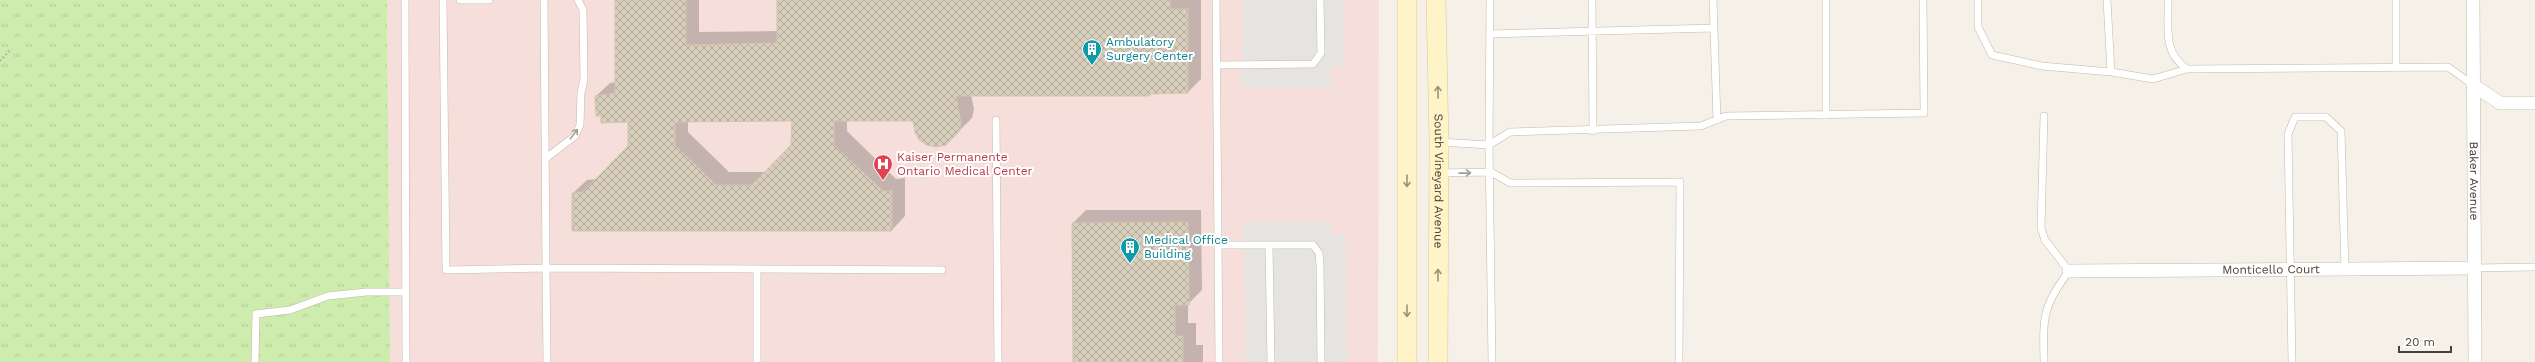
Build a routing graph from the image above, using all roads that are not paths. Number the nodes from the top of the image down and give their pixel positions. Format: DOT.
graph roads {
  1 [pos="405,0"];
  2 [pos="443,0"];
  3 [pos="460,0"];
  4 [pos="489,0"];
  5 [pos="544,0"];
  6 [pos="578,0"];
  7 [pos="1216,0"];
  8 [pos="1320,0"];
  9 [pos="1408,0"];
  10 [pos="1436,0"];
  11 [pos="1490,0"];
  12 [pos="1592,0"];
  13 [pos="1713,0"];
  14 [pos="1826,0"];
  15 [pos="1923,0"];
  16 [pos="1978,0"];
  17 [pos="2107,0"];
  18 [pos="2168,0"];
  19 [pos="2396,0"];
  20 [pos="2473,0"];
  21 [pos="1714,28"];
  22 [pos="1592,31"];
  23 [pos="1490,34"];
  24 [pos="1217,65"];
  25 [pos="2396,68"];
  26 [pos="2187,70"];
  27 [pos="2111,72"];
  28 [pos="2473,84"];
  29 [pos="2535,103"];
  30 [pos="1826,115"];
  31 [pos="2044,116"];
  32 [pos="996,120"];
  33 [pos="1717,120"];
  34 [pos="1593,131"];
  35 [pos="1439,142"];
  36 [pos="1489,145"];
  37 [pos="545,159"];
  38 [pos="1491,172"];
  39 [pos="1438,173"];
  40 [pos="1218,245"];
  41 [pos="1269,245"];
  42 [pos="2535,267"];
  43 [pos="546,268"];
  44 [pos="2474,268"];
  45 [pos="757,269"];
  46 [pos="2345,269"];
  47 [pos="942,270"];
  48 [pos="2291,270"];
  49 [pos="2068,271"];
  50 [pos="405,292"];
  51 [pos="756,361"];
  52 [pos="255,362"];
  53 [pos="406,362"];
  54 [pos="547,362"];
  55 [pos="998,362"];
  56 [pos="1219,362"];
  57 [pos="1270,362"];
  58 [pos="1321,362"];
  59 [pos="1407,362"];
  60 [pos="1438,362"];
  61 [pos="1492,362"];
  62 [pos="1679,362"];
  63 [pos="2044,362"];
  64 [pos="2292,362"];
  65 [pos="2475,362"];
  1 -- 50 [label="lane"];
  2 -- 43 [label="lane"];
  3 -- 4 [label="lane"];
  5 -- 37 [label="lane"];
  37 -- 6 [label="lane, one-way"];
  7 -- 24 [label="lane"];
  8 -- 24 [label="lane"];
  9 -- 59 [label="main road, one-way"];
  35 -- 10 [label="main road, South Vineyard Avenue, one-way"];
  11 -- 23 [label="lane"];
  12 -- 22 [label="lane"];
  13 -- 21 [label="lane"];
  14 -- 30 [label="lane"];
  15 -- 30 [label="lane"];
  16 -- 27 [label="lane"];
  17 -- 27 [label="lane"];
  18 -- 26 [label="lane"];
  19 -- 25 [label="lane"];
  20 -- 28 [label="street, Baker Avenue"];
  21 -- 22 [label="lane"];
  21 -- 33 [label="lane"];
  22 -- 23 [label="lane"];
  22 -- 34 [label="lane"];
  23 -- 36 [label="lane"];
  24 -- 40 [label="lane"];
  25 -- 26 [label="lane"];
  25 -- 28 [label="lane"];
  26 -- 27 [label="lane"];
  28 -- 29 [label="street"];
  28 -- 44 [label="street, Baker Avenue"];
  30 -- 33 [label="lane"];
  31 -- 49 [label="lane"];
  32 -- 55 [label="lane"];
  33 -- 34 [label="lane"];
  34 -- 36 [label="lane"];
  35 -- 36 [label="lane"];
  35 -- 39 [label="main road, South Vineyard Avenue"];
  36 -- 38 [label="lane"];
  37 -- 43 [label="lane"];
  39 -- 38 [label="lane, one-way"];
  38 -- 61 [label="lane"];
  38 -- 62 [label="lane"];
  60 -- 39 [label="main road, South Vineyard Avenue, one-way"];
  40 -- 41 [label="lane"];
  40 -- 56 [label="lane"];
  41 -- 57 [label="lane"];
  41 -- 58 [label="lane"];
  42 -- 44 [label="lane"];
  43 -- 45 [label="lane"];
  43 -- 54 [label="lane"];
  44 -- 46 [label="street, Monticello Court"];
  44 -- 65 [label="street, Baker Avenue"];
  45 -- 47 [label="lane"];
  45 -- 51 [label="lane"];
  46 -- 48 [label="street, Monticello Court"];
  46 -- 48 [label="lane"];
  48 -- 49 [label="street, Monticello Court"];
  48 -- 64 [label="lane"];
  49 -- 63 [label="lane"];
  50 -- 52 [label="lane"];
  50 -- 53 [label="lane"];
}
